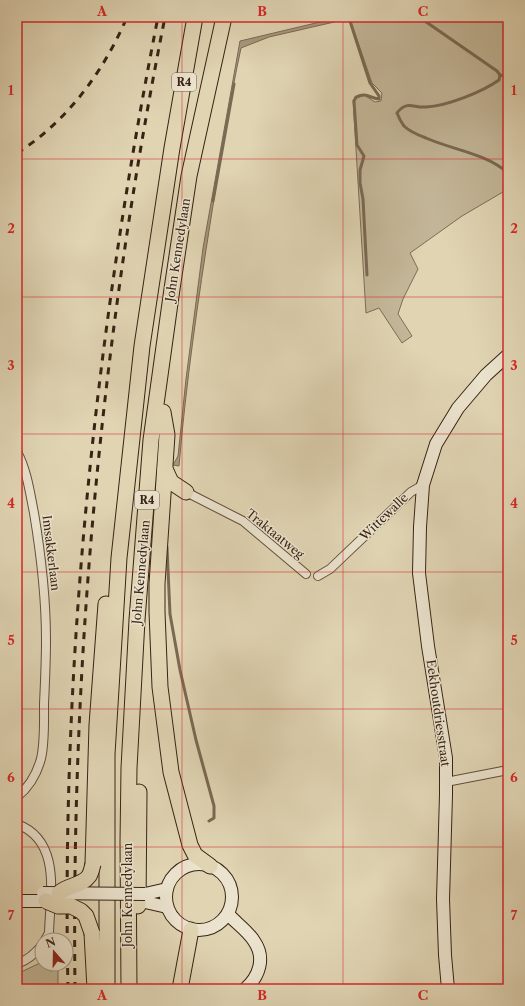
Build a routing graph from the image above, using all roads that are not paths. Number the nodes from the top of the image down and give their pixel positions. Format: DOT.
graph roads {
  1 [pos="195,17"];
  2 [pos="224,17"];
  3 [pos="232,17"];
  4 [pos="142,346"];
  5 [pos="508,355"];
  6 [pos="163,412"];
  7 [pos="17,452"];
  8 [pos="165,469"];
  9 [pos="423,485"];
  10 [pos="186,492"];
  11 [pos="162,507"];
  12 [pos="306,574"];
  13 [pos="318,576"];
  14 [pos="508,770"];
  15 [pos="446,782"];
  16 [pos="17,796"];
  17 [pos="17,824"];
  18 [pos="210,866"];
  19 [pos="166,889"];
  20 [pos="17,893"];
  21 [pos="59,893"];
  22 [pos="145,898"];
  23 [pos="44,899"];
  24 [pos="17,901"];
  25 [pos="167,907"];
  26 [pos="228,914"];
  27 [pos="191,930"];
  28 [pos="49,932"];
  29 [pos="34,954"];
  30 [pos="17,964"];
  31 [pos="95,989"];
  32 [pos="107,989"];
  33 [pos="129,989"];
  34 [pos="138,989"];
  35 [pos="180,989"];
  36 [pos="245,989"];
  37 [pos="448,989"];
  1 -- 4 [label="highway, John Kennedylaan / R4"];
  2 -- 33 [label="highway, John Kennedylaan / R4"];
  3 -- 6 [label="highway, John Kennedylaan / R4"];
  4 -- 21 [label="highway, bridge"];
  4 -- 32 [label="highway, John Kennedylaan / R4"];
  5 -- 9 [label="street"];
  6 -- 8 [label="highway"];
  6 -- 34 [label="highway, John Kennedylaan / R4"];
  7 -- 16 [label="street, Imsakkerlaan"];
  8 -- 10 [label="highway"];
  8 -- 11 [label="highway"];
  9 -- 13 [label="street, Wittewalle"];
  9 -- 15 [label="street, Eekhoutdriesstraat"];
  10 -- 11 [label="highway"];
  10 -- 12 [label="street, Traktaatweg"];
  11 -- 18 [label="highway"];
  14 -- 15 [label="street"];
  15 -- 37 [label="street, Eekhoutdriesstraat"];
  17 -- 28 [label="street"];
  18 -- 19 [label="street"];
  18 -- 26 [label="street"];
  19 -- 22 [label="street"];
  19 -- 25 [label="street"];
  20 -- 23 [label="street"];
  21 -- 22 [label="street, bridge"];
  21 -- 23 [label="street, bridge"];
  22 -- 23 [label="street"];
  22 -- 25 [label="street"];
  23 -- 24 [label="street"];
  23 -- 31 [label="highway, bridge"];
  25 -- 27 [label="street"];
  26 -- 27 [label="street"];
  26 -- 36 [label="street"];
  27 -- 35 [label="highway"];
  29 -- 30 [label="street"];
}
